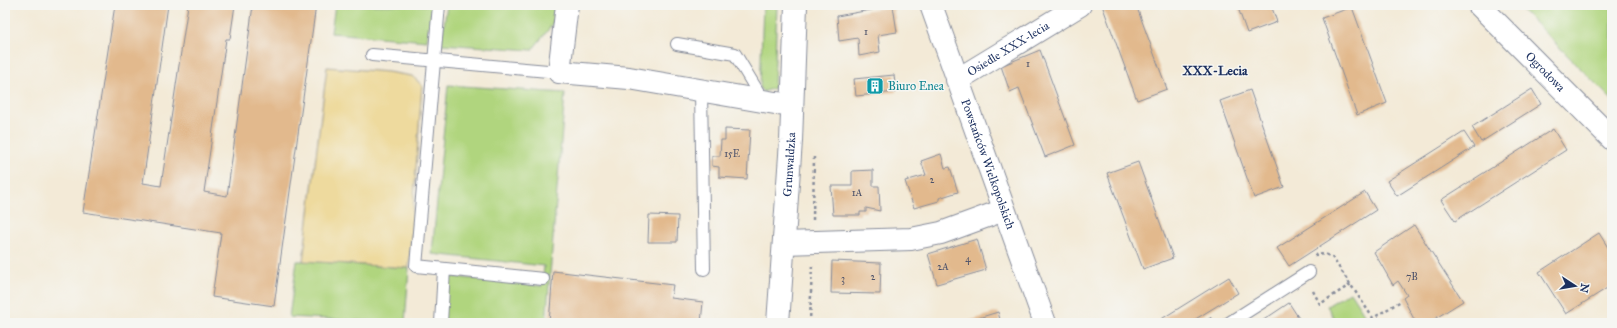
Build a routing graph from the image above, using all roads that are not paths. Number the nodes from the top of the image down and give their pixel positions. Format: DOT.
graph roads {
  1 [pos="439,5"];
  2 [pos="567,5"];
  3 [pos="796,5"];
  4 [pos="931,5"];
  5 [pos="1080,5"];
  6 [pos="1479,5"];
  7 [pos="677,44"];
  8 [pos="372,55"];
  9 [pos="433,60"];
  10 [pos="560,72"];
  11 [pos="957,80"];
  12 [pos="701,91"];
  13 [pos="756,100"];
  14 [pos="792,104"];
  15 [pos="1612,139"];
  16 [pos="1004,210"];
  17 [pos="784,243"];
  18 [pos="444,269"];
  19 [pos="704,269"];
  20 [pos="1306,274"];
  21 [pos="543,279"];
  22 [pos="441,323"];
  23 [pos="778,323"];
  24 [pos="1045,323"];
  25 [pos="1228,323"];
  1 -- 9 [label="lane"];
  2 -- 10 [label="street"];
  3 -- 14 [label="street, Grunwaldzka"];
  4 -- 11 [label="street, Powstańców Wielkopolskich"];
  5 -- 11 [label="street, Osiedle XXX-lecia"];
  6 -- 15 [label="street, Ogrodowa"];
  7 -- 13 [label="lane"];
  8 -- 9 [label="lane"];
  9 -- 10 [label="lane"];
  9 -- 18 [label="lane"];
  10 -- 12 [label="street"];
  11 -- 16 [label="street, Powstańców Wielkopolskich"];
  12 -- 13 [label="street"];
  12 -- 19 [label="lane"];
  13 -- 14 [label="street"];
  14 -- 17 [label="street, Grunwaldzka"];
  16 -- 17 [label="street"];
  16 -- 24 [label="street, Powstańców Wielkopolskich"];
  17 -- 23 [label="street, Grunwaldzka"];
  18 -- 21 [label="lane"];
  18 -- 22 [label="lane"];
  20 -- 25 [label="lane"];
}
